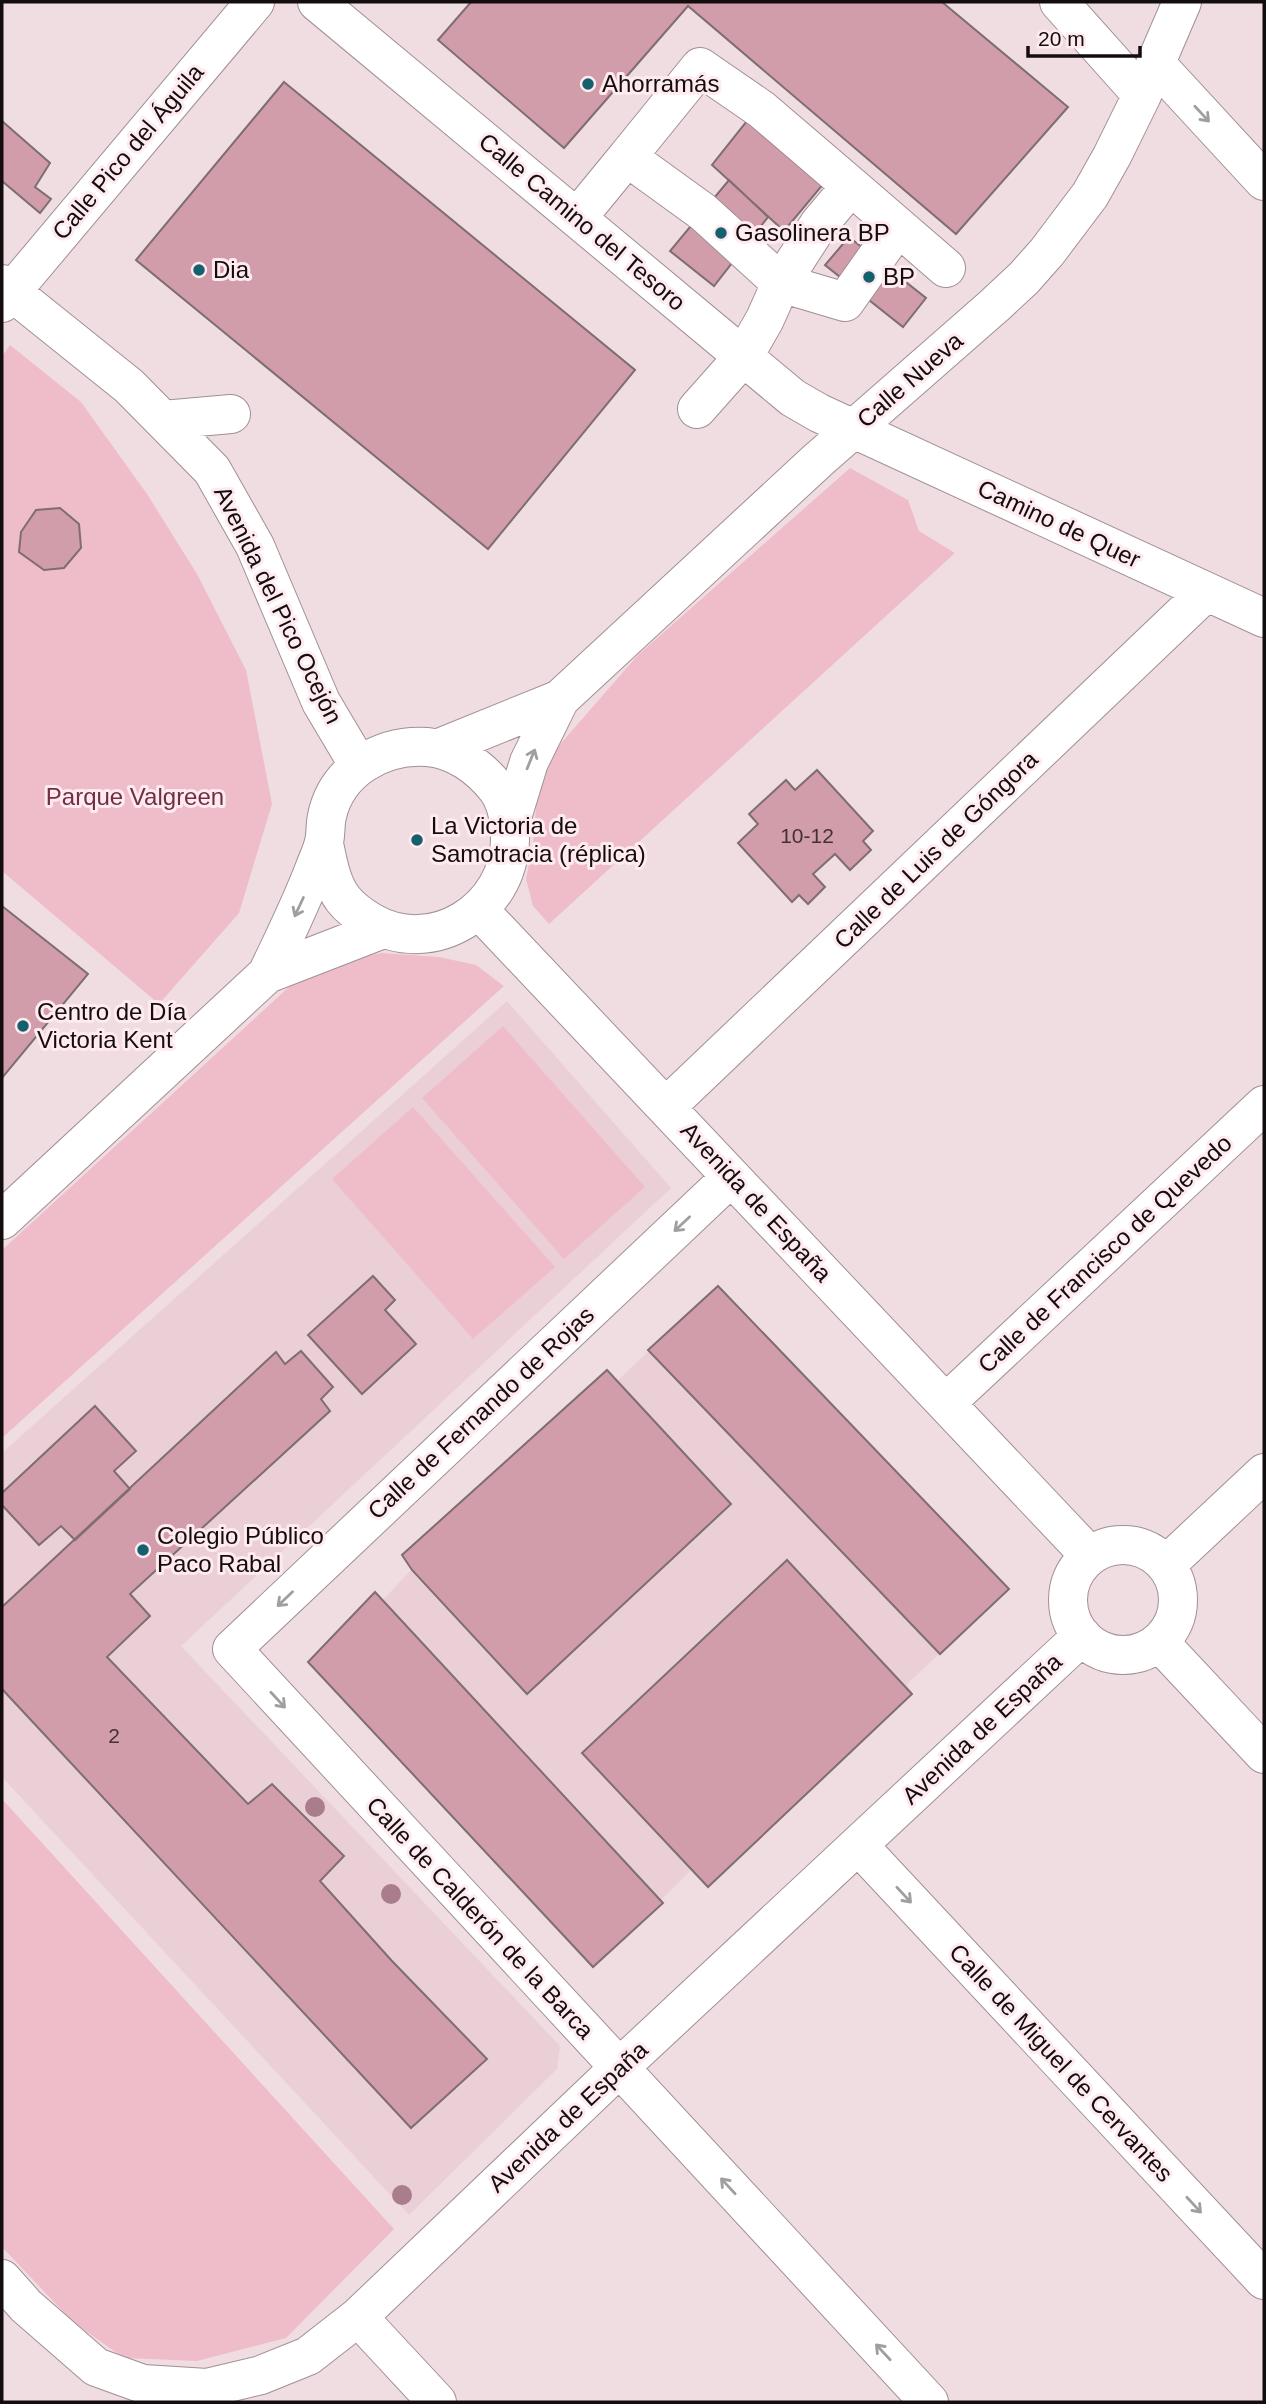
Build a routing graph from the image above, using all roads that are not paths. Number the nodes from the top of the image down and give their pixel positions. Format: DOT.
graph roads {
  1 [pos="255,2"];
  2 [pos="317,2"];
  3 [pos="1059,2"];
  4 [pos="1182,2"];
  5 [pos="1149,79"];
  6 [pos="627,157"];
  7 [pos="1264,181"];
  8 [pos="850,186"];
  9 [pos="577,218"];
  10 [pos="898,227"];
  11 [pos="946,268"];
  12 [pos="781,283"];
  13 [pos="5,293"];
  14 [pos="744,356"];
  15 [pos="697,409"];
  16 [pos="231,414"];
  17 [pos="163,420"];
  18 [pos="855,429"];
  19 [pos="1206,592"];
  20 [pos="1264,618"];
  21 [pos="560,699"];
  22 [pos="439,748"];
  23 [pos="359,766"];
  24 [pos="510,824"];
  25 [pos="324,844"];
  26 [pos="479,910"];
  27 [pos="383,929"];
  28 [pos="267,974"];
  29 [pos="1264,1105"];
  30 [pos="666,1107"];
  31 [pos="731,1177"];
  32 [pos="2,1220"];
  33 [pos="946,1403"];
  34 [pos="1264,1473"];
  35 [pos="1090,1556"];
  36 [pos="1166,1565"];
  37 [pos="1082,1636"];
  38 [pos="1159,1642"];
  39 [pos="232,1650"];
  40 [pos="1264,1754"];
  41 [pos="858,1845"];
  42 [pos="619,2068"];
  43 [pos="2,2279"];
  44 [pos="1264,2280"];
  45 [pos="358,2316"];
  46 [pos="437,2402"];
  47 [pos="929,2402"];
  1 -- 13 [label="street, Calle Pico del Águila"];
  2 -- 9 [label="street, Calle Camino del Tesoro"];
  3 -- 5 [label="street"];
  4 -- 5 [label="street, Calle Nueva"];
  5 -- 7 [label="street, one-way"];
  5 -- 18 [label="street, Calle Nueva"];
  6 -- 8 [label="street"];
  6 -- 9 [label="street"];
  6 -- 12 [label="street"];
  8 -- 10 [label="street"];
  8 -- 12 [label="street"];
  9 -- 14 [label="street, Calle Camino del Tesoro"];
  10 -- 11 [label="street"];
  10 -- 12 [label="street"];
  12 -- 14 [label="street"];
  13 -- 17 [label="street, Avenida del Pico Ocejón"];
  14 -- 15 [label="street"];
  14 -- 18 [label="street, Calle Camino del Tesoro"];
  16 -- 17 [label="street"];
  17 -- 23 [label="street, Avenida del Pico Ocejón"];
  18 -- 19 [label="street, Camino de Quer"];
  18 -- 21 [label="street, Calle Nueva"];
  19 -- 20 [label="street, Camino de Quer"];
  19 -- 30 [label="street, Calle de Luis de Góngora"];
  21 -- 22 [label="street, Calle Nueva"];
  24 -- 21 [label="street, Calle Nueva, one-way"];
  22 -- 23 [label="street"];
  22 -- 24 [label="street"];
  23 -- 25 [label="street"];
  24 -- 26 [label="street"];
  25 -- 27 [label="street"];
  25 -- 28 [label="street, one-way"];
  26 -- 27 [label="street"];
  26 -- 30 [label="street, Avenida de España"];
  27 -- 28 [label="street"];
  28 -- 32 [label="street"];
  29 -- 33 [label="street, Calle de Francisco de Quevedo"];
  30 -- 31 [label="street, Avenida de España"];
  31 -- 33 [label="street, Avenida de España"];
  31 -- 39 [label="street, Calle de Fernando de Rojas, one-way"];
  33 -- 35 [label="street, Avenida de España"];
  34 -- 36 [label="street"];
  35 -- 36 [label="street"];
  35 -- 37 [label="street"];
  36 -- 38 [label="street"];
  37 -- 38 [label="street"];
  37 -- 41 [label="street, Avenida de España"];
  38 -- 40 [label="street"];
  39 -- 42 [label="street, Calle de Calderón de la Barca, one-way"];
  41 -- 42 [label="street, Avenida de España"];
  41 -- 44 [label="street, Calle de Miguel de Cervantes, one-way"];
  42 -- 45 [label="street, Avenida de España"];
  47 -- 42 [label="street, Calle de Calderón de la Barca, one-way"];
  43 -- 45 [label="street, Avenida de España"];
  45 -- 46 [label="street"];
}
